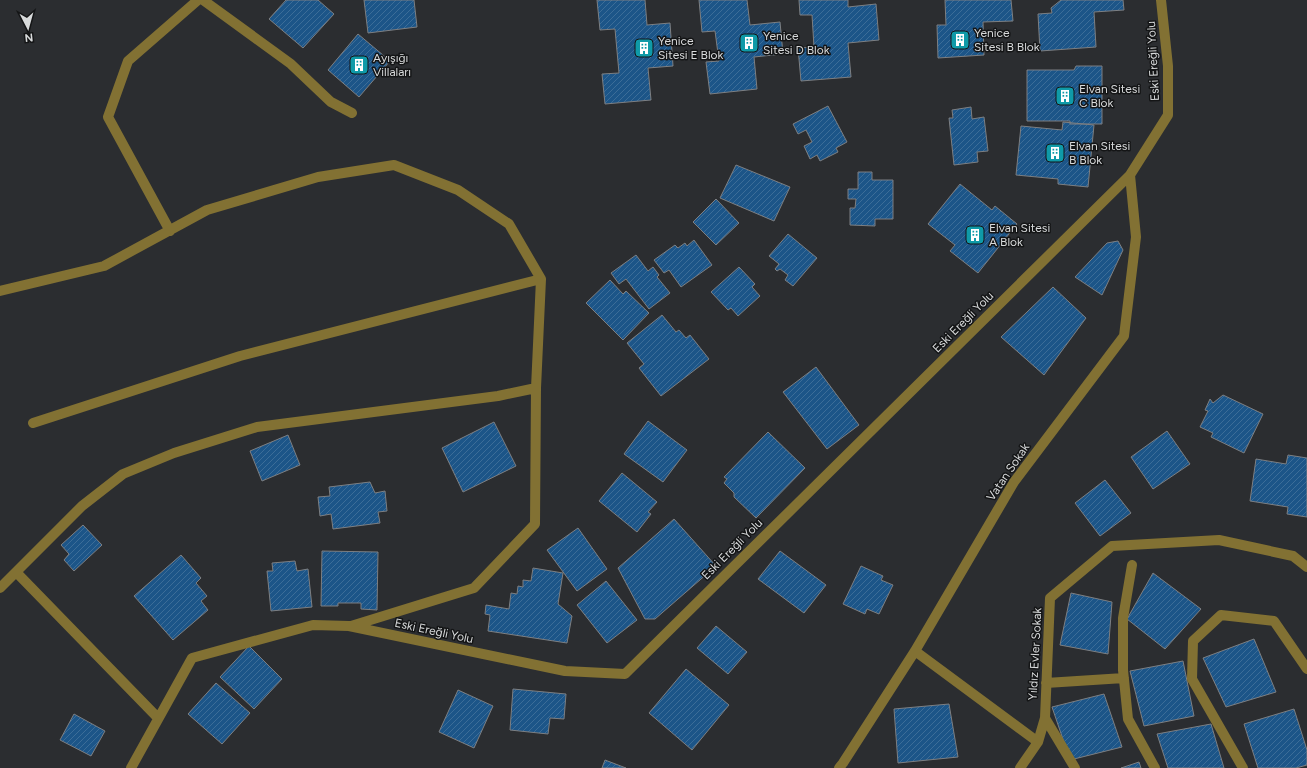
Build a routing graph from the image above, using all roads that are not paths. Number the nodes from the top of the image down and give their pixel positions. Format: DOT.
graph roads {
  1 [pos="198,0"];
  2 [pos="203,0"];
  3 [pos="1162,0"];
  4 [pos="352,113"];
  5 [pos="1130,175"];
  6 [pos="170,231"];
  7 [pos="541,279"];
  8 [pos="0,291"];
  9 [pos="536,388"];
  10 [pos="33,423"];
  11 [pos="1132,565"];
  12 [pos="1307,567"];
  13 [pos="16,572"];
  14 [pos="0,588"];
  15 [pos="349,626"];
  16 [pos="915,651"];
  17 [pos="1307,669"];
  18 [pos="1124,678"];
  19 [pos="1046,683"];
  20 [pos="158,718"];
  21 [pos="1045,718"];
  22 [pos="1038,742"];
  23 [pos="131,768"];
  24 [pos="839,768"];
  25 [pos="1020,768"];
  26 [pos="1074,768"];
  27 [pos="1155,768"];
  28 [pos="1243,768"];
  1 -- 6 [label="street"];
  2 -- 4 [label="street"];
  3 -- 5 [label="street, Eski Ereğli Yolu"];
  5 -- 15 [label="street, Eski Ereğli Yolu"];
  5 -- 16 [label="street, Vatan Sokak"];
  6 -- 7 [label="street"];
  6 -- 8 [label="street"];
  7 -- 9 [label="street"];
  7 -- 10 [label="street"];
  9 -- 13 [label="street"];
  9 -- 15 [label="street"];
  11 -- 18 [label="street"];
  12 -- 19 [label="street, Yıldız Evler Sokak"];
  13 -- 14 [label="street"];
  13 -- 20 [label="street"];
  15 -- 20 [label="street, Eski Ereğli Yolu"];
  16 -- 22 [label="street"];
  16 -- 24 [label="street, Vatan Sokak"];
  17 -- 28 [label="street"];
  18 -- 19 [label="street"];
  18 -- 27 [label="street"];
  19 -- 21 [label="street, Yıldız Evler Sokak"];
  20 -- 23 [label="street, Eski Ereğli Yolu"];
  21 -- 22 [label="street, Yıldız Evler Sokak"];
  21 -- 26 [label="street"];
  22 -- 25 [label="street, Yıldız Evler Sokak"];
}
